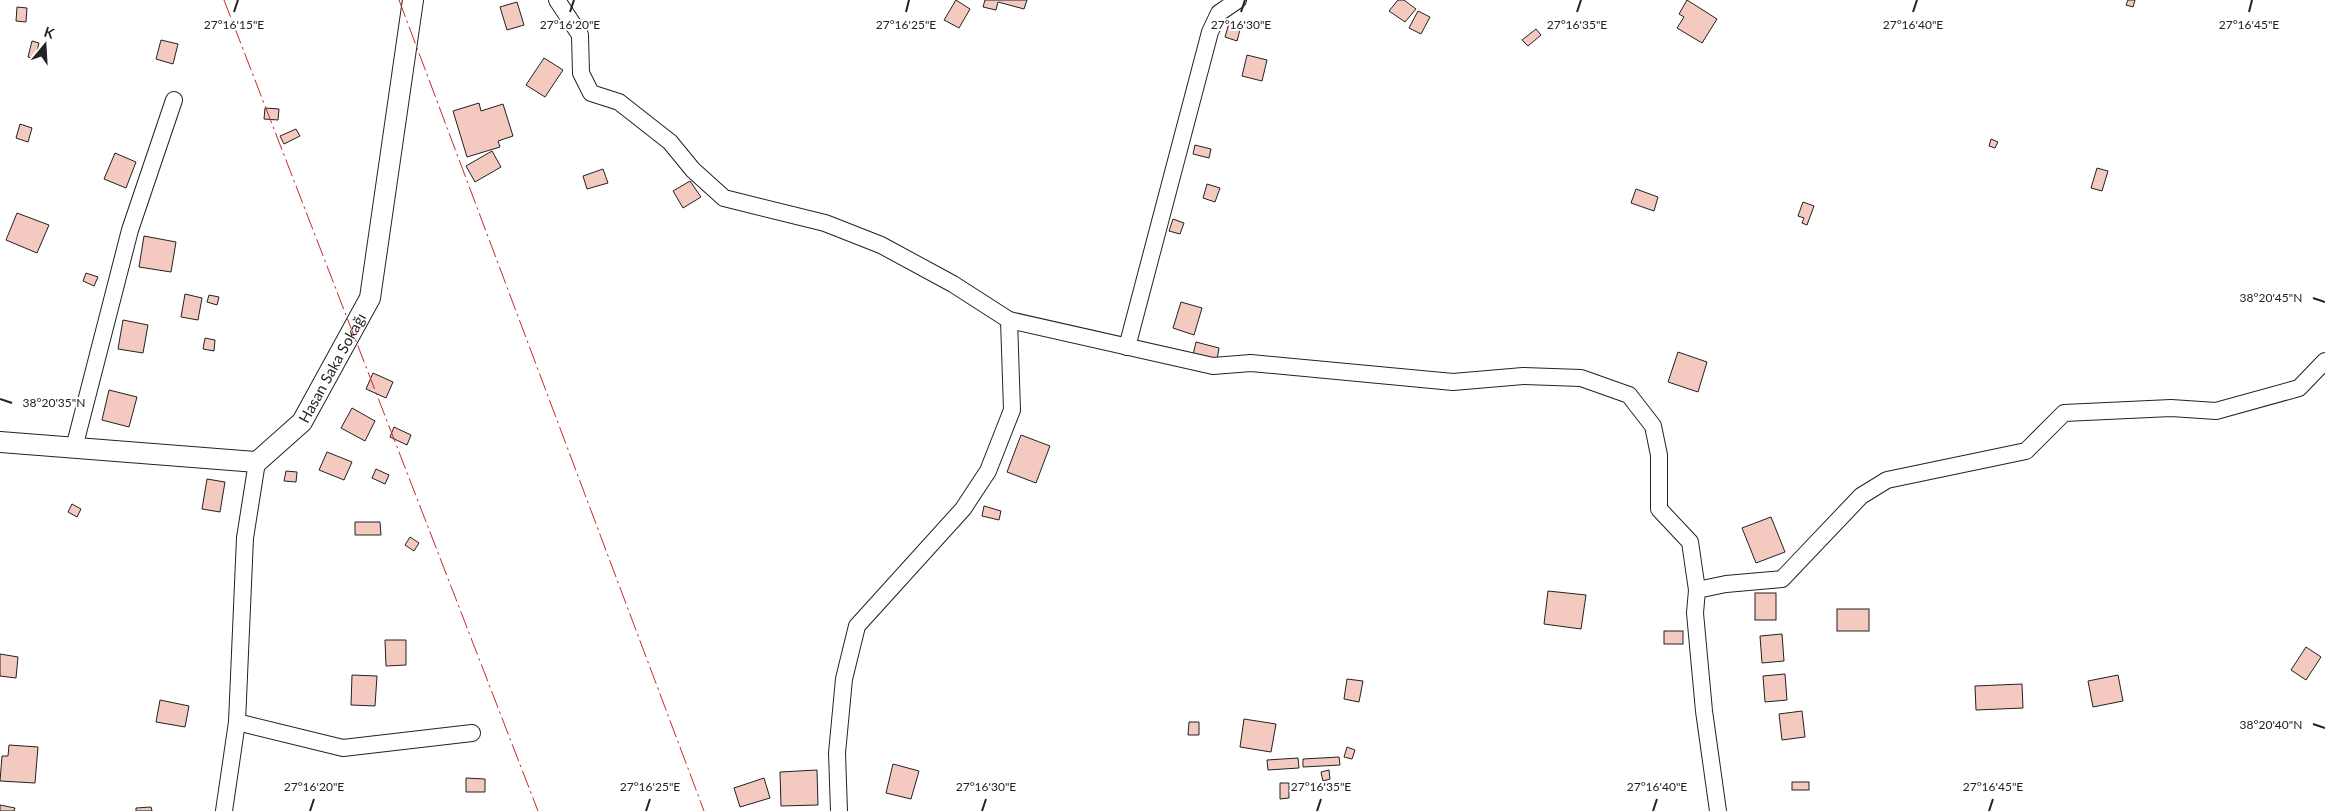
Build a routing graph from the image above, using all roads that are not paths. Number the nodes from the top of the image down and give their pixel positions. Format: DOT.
graph roads {
  1 [pos="413,0"];
  2 [pos="557,0"];
  3 [pos="1238,0"];
  4 [pos="174,100"];
  5 [pos="1009,320"];
  6 [pos="1127,347"];
  7 [pos="2325,360"];
  8 [pos="0,442"];
  9 [pos="74,448"];
  10 [pos="258,462"];
  11 [pos="1697,590"];
  12 [pos="237,722"];
  13 [pos="472,733"];
  14 [pos="224,811"];
  15 [pos="839,811"];
  16 [pos="1718,811"];
  1 -- 10 [label="street, Hasan Saka Sokağı"];
  2 -- 5 [label="street"];
  3 -- 6 [label="street"];
  4 -- 9 [label="street"];
  5 -- 6 [label="street"];
  5 -- 15 [label="street"];
  6 -- 11 [label="street"];
  7 -- 11 [label="street"];
  8 -- 9 [label="street"];
  9 -- 10 [label="street"];
  10 -- 12 [label="street"];
  11 -- 16 [label="street"];
  12 -- 13 [label="street"];
  12 -- 14 [label="street"];
}
